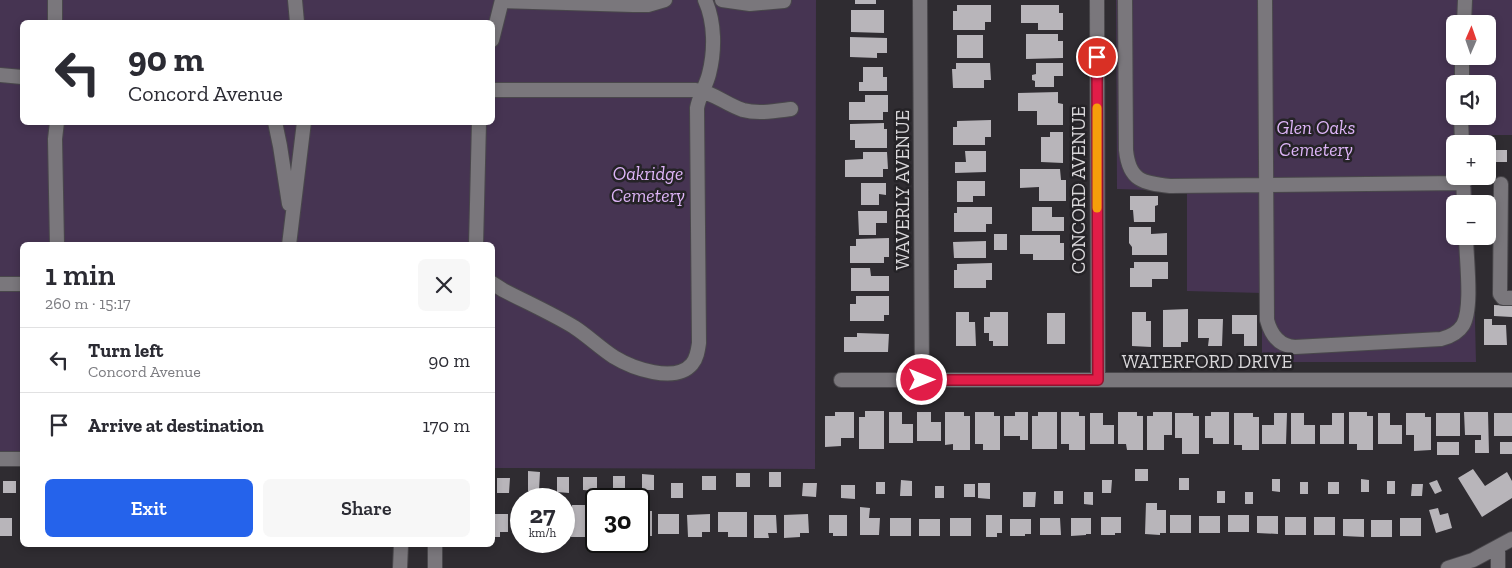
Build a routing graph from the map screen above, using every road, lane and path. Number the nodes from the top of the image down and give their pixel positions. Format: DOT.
graph roads {
  1 [pos="55,0"];
  2 [pos="295,0"];
  3 [pos="502,0"];
  4 [pos="665,0"];
  5 [pos="705,0"];
  6 [pos="722,0"];
  7 [pos="920,0"];
  8 [pos="1096,0"];
  9 [pos="1125,0"];
  10 [pos="1265,0"];
  11 [pos="1466,0"];
  12 [pos="784,1"];
  13 [pos="1465,15"];
  14 [pos="55,20"];
  15 [pos="297,20"];
  16 [pos="495,28"];
  17 [pos="0,75"];
  18 [pos="20,77"];
  19 [pos="495,90"];
  20 [pos="702,91"];
  21 [pos="791,109"];
  22 [pos="57,125"];
  23 [pos="276,125"];
  24 [pos="304,125"];
  25 [pos="479,125"];
  26 [pos="1446,180"];
  27 [pos="1501,184"];
  28 [pos="1266,185"];
  29 [pos="292,222"];
  30 [pos="57,242"];
  31 [pos="289,242"];
  32 [pos="476,242"];
  33 [pos="1466,245"];
  34 [pos="0,284"];
  35 [pos="20,284"];
  36 [pos="495,285"];
  37 [pos="1512,298"];
  38 [pos="841,380"];
  39 [pos="922,380"];
  40 [pos="1098,380"];
  41 [pos="1512,380"];
  42 [pos="20,459"];
  43 [pos="0,460"];
  44 [pos="1512,539"];
  45 [pos="401,547"];
  46 [pos="435,547"];
  47 [pos="1498,547"];
  48 [pos="400,568"];
  49 [pos="434,568"];
  50 [pos="1448,568"];
  51 [pos="1498,568"];
  1 -- 14 [label="street"];
  2 -- 15 [label="street"];
  3 -- 4 [label="street"];
  3 -- 16 [label="street"];
  5 -- 20 [label="street"];
  6 -- 12 [label="street"];
  7 -- 39 [label="street, WAVERLY AVENUE"];
  8 -- 40 [label="street, CONCORD AVENUE"];
  9 -- 28 [label="street"];
  10 -- 28 [label="street"];
  11 -- 13 [label="street"];
  17 -- 18 [label="street"];
  19 -- 20 [label="street"];
  20 -- 21 [label="street"];
  20 -- 36 [label="street"];
  22 -- 30 [label="street"];
  23 -- 29 [label="street"];
  24 -- 29 [label="street"];
  25 -- 32 [label="street"];
  26 -- 28 [label="street"];
  27 -- 37 [label="street"];
  28 -- 33 [label="street"];
  29 -- 31 [label="street"];
  34 -- 35 [label="street"];
  38 -- 39 [label="street, WATERFORD DRIVE"];
  39 -- 40 [label="street, WATERFORD DRIVE"];
  40 -- 41 [label="street, WATERFORD DRIVE"];
  42 -- 43 [label="street"];
  44 -- 47 [label="street"];
  45 -- 48 [label="street"];
  46 -- 49 [label="street"];
  47 -- 50 [label="street"];
  47 -- 51 [label="street"];
}
